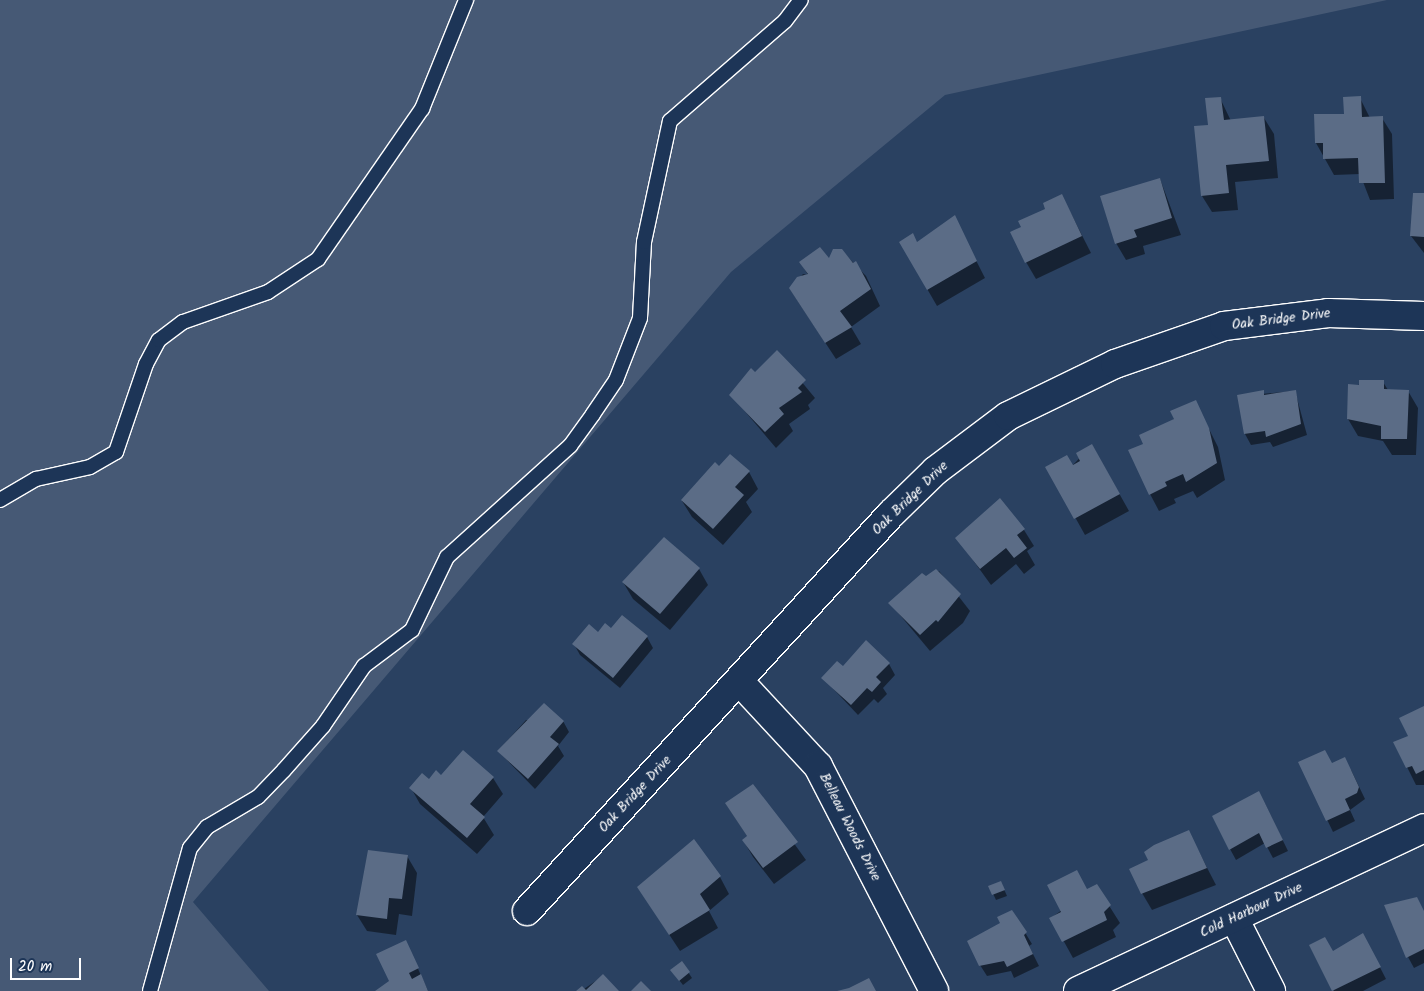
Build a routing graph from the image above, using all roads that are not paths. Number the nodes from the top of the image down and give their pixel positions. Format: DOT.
graph roads {
  1 [pos="466,0"];
  2 [pos="801,0"];
  3 [pos="1424,316"];
  4 [pos="0,500"];
  5 [pos="739,681"];
  6 [pos="1424,828"];
  7 [pos="527,911"];
  8 [pos="1234,918"];
  9 [pos="150,991"];
  10 [pos="934,991"];
  11 [pos="1078,991"];
  12 [pos="1271,991"];
  1 -- 4 [label="lane"];
  2 -- 9 [label="lane"];
  3 -- 5 [label="street, Oak Bridge Drive"];
  5 -- 7 [label="street, Oak Bridge Drive"];
  5 -- 10 [label="street, Belleau Woods Drive"];
  6 -- 8 [label="street, Cold Harbour Drive"];
  8 -- 11 [label="street, Cold Harbour Drive"];
  8 -- 12 [label="street"];
}
